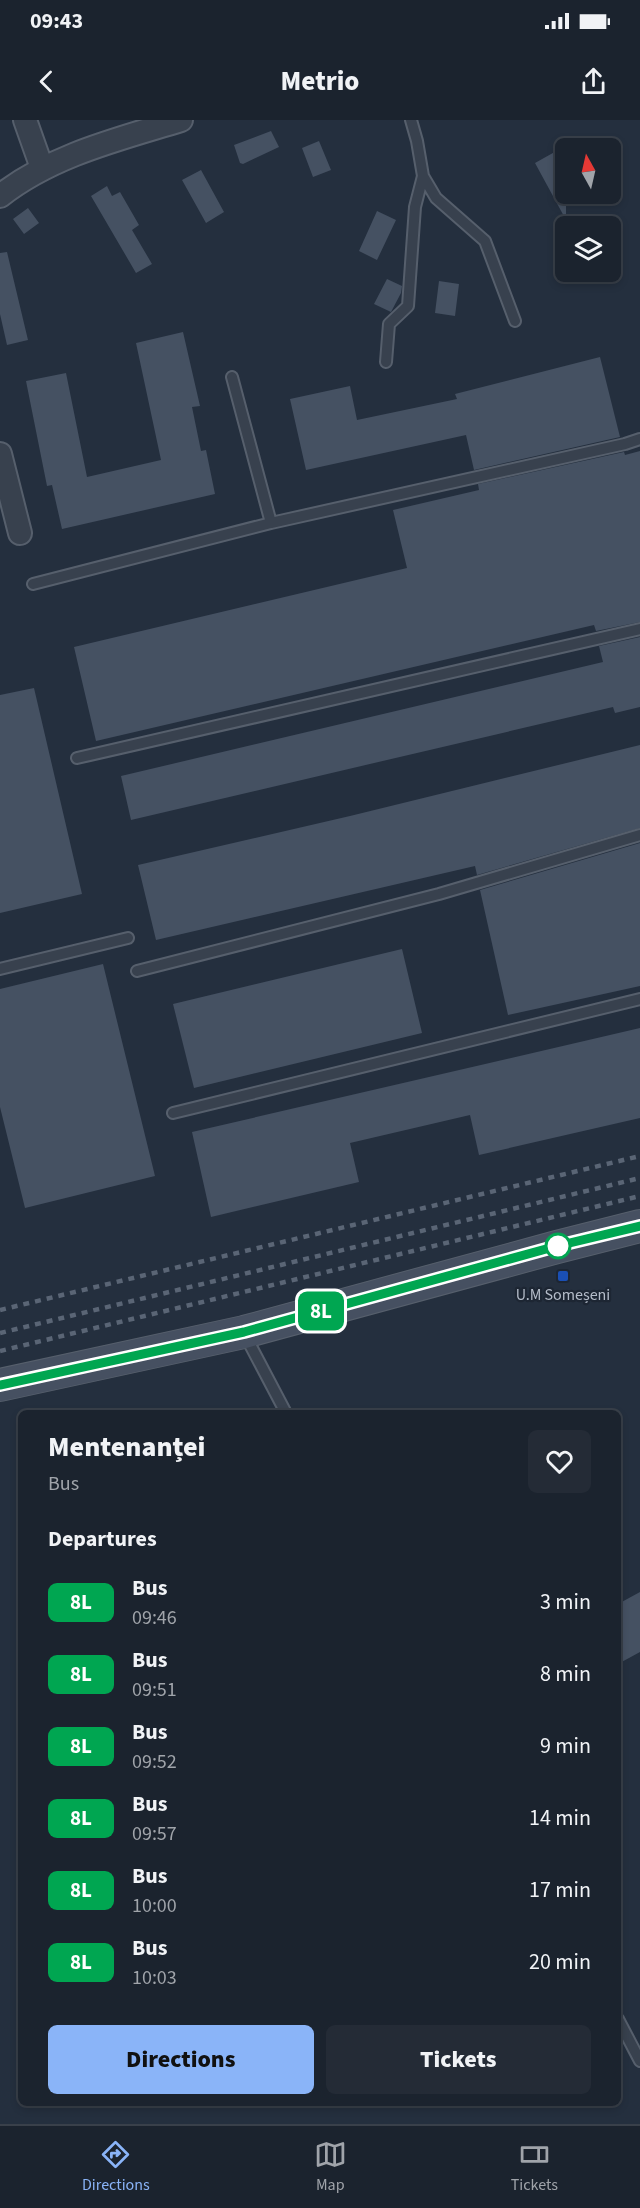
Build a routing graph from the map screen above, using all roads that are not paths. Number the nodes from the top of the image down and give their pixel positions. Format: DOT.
graph roads {
  1 [pos="25,120"];
  2 [pos="181,120"];
  3 [pos="411,120"];
  4 [pos="42,168"];
  5 [pos="423,176"];
  6 [pos="0,196"];
  7 [pos="515,321"];
  8 [pos="386,362"];
  9 [pos="232,377"];
  10 [pos="640,439"];
  11 [pos="0,454"];
  12 [pos="271,523"];
  13 [pos="20,533"];
  14 [pos="33,584"];
  15 [pos="640,629"];
  16 [pos="77,759"];
  17 [pos="640,836"];
  18 [pos="128,938"];
  19 [pos="0,969"];
  20 [pos="137,971"];
  21 [pos="640,999"];
  22 [pos="172,1113"];
  23 [pos="640,1226"];
  24 [pos="244,1332"];
  25 [pos="0,1385"];
  26 [pos="284,1410"];
  27 [pos="621,2025"];
  28 [pos="640,2061"];
  1 -- 4 [label="street"];
  2 -- 4 [label="street"];
  3 -- 5 [label="lane"];
  4 -- 6 [label="street"];
  5 -- 7 [label="lane"];
  5 -- 8 [label="lane"];
  9 -- 12 [label="lane"];
  10 -- 12 [label="lane"];
  11 -- 13 [label="street"];
  12 -- 14 [label="lane"];
  15 -- 16 [label="lane"];
  17 -- 20 [label="lane"];
  18 -- 19 [label="lane"];
  21 -- 22 [label="lane"];
  23 -- 24 [label="main road"];
  24 -- 25 [label="main road"];
  24 -- 26 [label="lane"];
  27 -- 28 [label="lane"];
}
